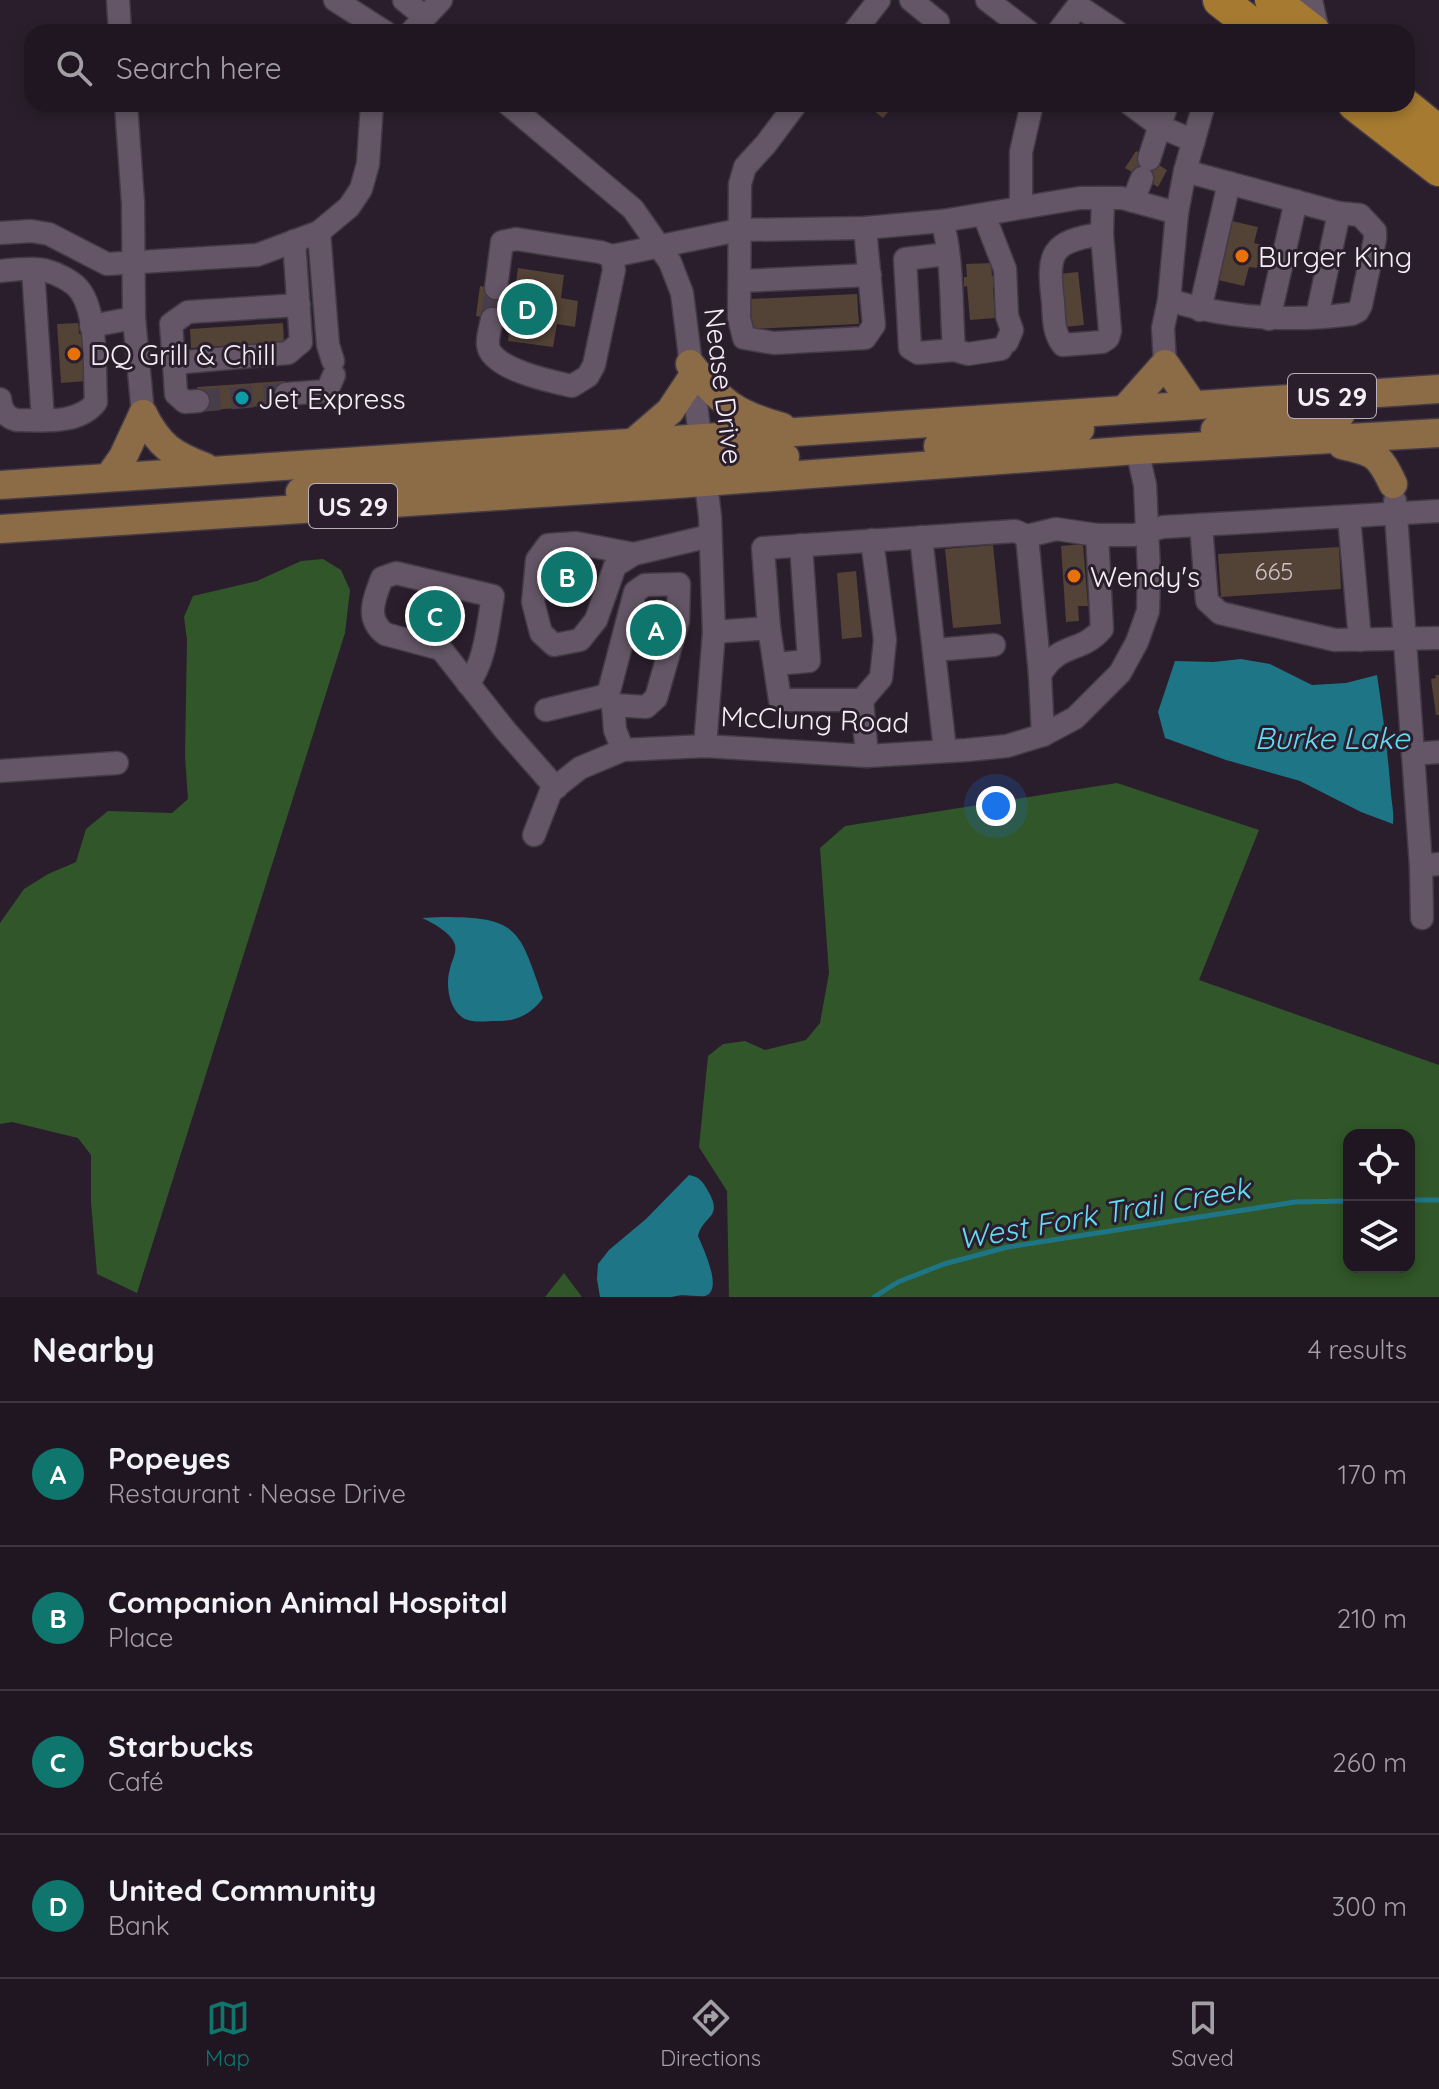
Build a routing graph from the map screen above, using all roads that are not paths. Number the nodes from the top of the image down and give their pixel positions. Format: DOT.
graph roads {
  1 [pos="118,0"];
  2 [pos="335,0"];
  3 [pos="404,0"];
  4 [pos="441,0"];
  5 [pos="879,0"];
  6 [pos="911,0"];
  7 [pos="1209,0"];
  8 [pos="1220,0"];
  9 [pos="1272,0"];
  10 [pos="1311,0"];
  11 [pos="999,3"];
  12 [pos="938,22"];
  13 [pos="120,24"];
  14 [pos="372,24"];
  15 [pos="418,24"];
  16 [pos="860,24"];
  17 [pos="1021,24"];
  18 [pos="1064,24"];
  19 [pos="1105,24"];
  20 [pos="1217,24"];
  21 [pos="1251,24"];
  22 [pos="1304,24"];
  23 [pos="1314,24"];
  24 [pos="127,112"];
  25 [pos="371,112"];
  26 [pos="518,112"];
  27 [pos="790,112"];
  28 [pos="1030,112"];
  29 [pos="1141,112"];
  30 [pos="1165,112"];
  31 [pos="1202,112"];
  32 [pos="1365,112"];
  33 [pos="1413,112"];
  34 [pos="1161,127"];
  35 [pos="1439,133"];
  36 [pos="1194,141"];
  37 [pos="1439,169"];
  38 [pos="1185,171"];
  39 [pos="1229,183"];
  40 [pos="1103,198"];
  41 [pos="1133,201"];
  42 [pos="1296,201"];
  43 [pos="1021,206"];
  44 [pos="1177,213"];
  45 [pos="1339,213"];
  46 [pos="984,215"];
  47 [pos="942,221"];
  48 [pos="865,228"];
  49 [pos="739,230"];
  50 [pos="319,232"];
  51 [pos="0,233"];
  52 [pos="1102,234"];
  53 [pos="294,241"];
  54 [pos="659,246"];
  55 [pos="947,254"];
  56 [pos="612,256"];
  57 [pos="133,263"];
  58 [pos="33,269"];
  59 [pos="0,271"];
  60 [pos="870,275"];
  61 [pos="740,281"];
  62 [pos="496,288"];
  63 [pos="1169,300"];
  64 [pos="1200,310"];
  65 [pos="299,316"];
  66 [pos="1317,316"];
  67 [pos="134,318"];
  68 [pos="492,319"];
  69 [pos="1269,319"];
  70 [pos="91,326"];
  71 [pos="954,350"];
  72 [pos="329,361"];
  73 [pos="174,363"];
  74 [pos="1165,364"];
  75 [pos="691,371"];
  76 [pos="1439,389"];
  77 [pos="286,394"];
  78 [pos="0,399"];
  79 [pos="198,401"];
  80 [pos="1181,406"];
  81 [pos="1125,409"];
  82 [pos="143,414"];
  83 [pos="43,420"];
  84 [pos="1437,425"];
  85 [pos="798,431"];
  86 [pos="1321,441"];
  87 [pos="634,442"];
  88 [pos="1137,450"];
  89 [pos="703,460"];
  90 [pos="213,470"];
  91 [pos="109,477"];
  92 [pos="1393,484"];
  93 [pos="0,485"];
  94 [pos="1439,511"];
  95 [pos="1395,513"];
  96 [pos="1349,517"];
  97 [pos="1201,525"];
  98 [pos="0,529"];
  99 [pos="1148,531"];
  100 [pos="1097,535"];
  101 [pos="710,536"];
  102 [pos="1027,536"];
  103 [pos="921,537"];
  104 [pos="872,540"];
  105 [pos="801,545"];
  106 [pos="634,554"];
  107 [pos="712,582"];
  108 [pos="679,584"];
  109 [pos="769,628"];
  110 [pos="1035,628"];
  111 [pos="714,632"];
  112 [pos="1439,638"];
  113 [pos="1405,639"];
  114 [pos="1360,640"];
  115 [pos="994,645"];
  116 [pos="1068,648"];
  117 [pos="935,650"];
  118 [pos="776,664"];
  119 [pos="1040,675"];
  120 [pos="468,684"];
  121 [pos="611,700"];
  122 [pos="862,700"];
  123 [pos="546,710"];
  124 [pos="1043,735"];
  125 [pos="705,746"];
  126 [pos="623,750"];
  127 [pos="945,750"];
  128 [pos="1439,752"];
  129 [pos="1413,754"];
  130 [pos="867,756"];
  131 [pos="117,763"];
  132 [pos="0,771"];
  133 [pos="556,788"];
  134 [pos="534,835"];
  135 [pos="1430,865"];
  136 [pos="1422,918"];
  1 -- 13 [label="street"];
  2 -- 14 [label="street"];
  3 -- 15 [label="street"];
  4 -- 15 [label="street"];
  5 -- 16 [label="street"];
  6 -- 12 [label="street"];
  7 -- 20 [label="highway"];
  8 -- 21 [label="highway"];
  9 -- 22 [label="highway"];
  10 -- 23 [label="street"];
  11 -- 17 [label="street"];
  18 -- 19 [label="street"];
  24 -- 57 [label="street"];
  25 -- 50 [label="street"];
  26 -- 54 [label="street, Nease Drive"];
  27 -- 49 [label="street"];
  28 -- 43 [label="street"];
  29 -- 34 [label="street"];
  30 -- 34 [label="street"];
  31 -- 36 [label="street"];
  32 -- 37 [label="highway"];
  33 -- 35 [label="highway"];
  34 -- 36 [label="street"];
  34 -- 41 [label="street"];
  36 -- 38 [label="street"];
  38 -- 39 [label="street"];
  38 -- 44 [label="street"];
  39 -- 42 [label="street"];
  39 -- 64 [label="street"];
  40 -- 41 [label="street"];
  40 -- 43 [label="street"];
  40 -- 52 [label="street"];
  41 -- 44 [label="street"];
  42 -- 45 [label="street"];
  42 -- 69 [label="street"];
  43 -- 46 [label="street"];
  44 -- 63 [label="street"];
  45 -- 66 [label="street"];
  45 -- 66 [label="street"];
  46 -- 47 [label="street"];
  46 -- 71 [label="street"];
  47 -- 48 [label="street"];
  47 -- 55 [label="street"];
  48 -- 49 [label="street"];
  48 -- 60 [label="street"];
  49 -- 54 [label="street"];
  49 -- 61 [label="street"];
  50 -- 53 [label="street"];
  50 -- 72 [label="street"];
  51 -- 57 [label="street"];
  52 -- 52 [label="street"];
  53 -- 57 [label="street"];
  53 -- 65 [label="street"];
  54 -- 56 [label="street"];
  54 -- 75 [label="street, Nease Drive"];
  55 -- 71 [label="street"];
  55 -- 71 [label="street"];
  56 -- 62 [label="street"];
  56 -- 68 [label="street"];
  57 -- 67 [label="street"];
  58 -- 59 [label="street"];
  58 -- 70 [label="street"];
  58 -- 83 [label="street"];
  60 -- 61 [label="street"];
  60 -- 61 [label="street"];
  63 -- 64 [label="street"];
  63 -- 74 [label="street"];
  64 -- 69 [label="street"];
  65 -- 72 [label="street"];
  65 -- 73 [label="street"];
  65 -- 73 [label="street"];
  66 -- 69 [label="street"];
  67 -- 70 [label="street"];
  67 -- 82 [label="street"];
  70 -- 83 [label="street"];
  72 -- 77 [label="street"];
  73 -- 79 [label="street"];
  74 -- 80 [label="main road"];
  74 -- 81 [label="main road"];
  75 -- 85 [label="main road"];
  75 -- 87 [label="main road"];
  75 -- 89 [label="street, Nease Drive"];
  76 -- 80 [label="main road, US 29"];
  78 -- 83 [label="street"];
  80 -- 81 [label="main road, US 29"];
  80 -- 89 [label="main road"];
  81 -- 85 [label="main road, US 29"];
  82 -- 90 [label="main road"];
  82 -- 91 [label="main road"];
  84 -- 86 [label="main road, US 29"];
  84 -- 88 [label="main road"];
  84 -- 92 [label="main road"];
  85 -- 89 [label="main road, US 29"];
  86 -- 88 [label="main road, US 29"];
  86 -- 92 [label="main road"];
  87 -- 89 [label="main road, US 29"];
  87 -- 90 [label="main road, US 29"];
  88 -- 89 [label="main road, US 29"];
  88 -- 99 [label="street, McClung Road"];
  89 -- 98 [label="main road, US 29"];
  89 -- 101 [label="street, Nease Drive"];
  90 -- 91 [label="main road, US 29"];
  91 -- 93 [label="main road, US 29"];
  92 -- 95 [label="street"];
  94 -- 95 [label="street"];
  95 -- 96 [label="street"];
  95 -- 113 [label="street"];
  96 -- 97 [label="street"];
  96 -- 114 [label="street"];
  97 -- 99 [label="street"];
  97 -- 114 [label="street"];
  99 -- 100 [label="street"];
  99 -- 124 [label="street, McClung Road"];
  100 -- 102 [label="street"];
  100 -- 116 [label="street"];
  101 -- 106 [label="street"];
  101 -- 107 [label="street, Nease Drive"];
  102 -- 103 [label="street"];
  102 -- 110 [label="street"];
  103 -- 104 [label="street"];
  103 -- 117 [label="street"];
  104 -- 105 [label="street"];
  104 -- 122 [label="street"];
  105 -- 109 [label="street"];
  105 -- 118 [label="street"];
  106 -- 106 [label="street"];
  107 -- 108 [label="street"];
  107 -- 111 [label="street, Nease Drive"];
  108 -- 121 [label="street"];
  108 -- 121 [label="street"];
  109 -- 111 [label="street"];
  109 -- 118 [label="street"];
  110 -- 116 [label="street"];
  110 -- 119 [label="street"];
  111 -- 125 [label="street, Nease Drive"];
  112 -- 113 [label="street"];
  113 -- 114 [label="street"];
  113 -- 129 [label="street"];
  115 -- 117 [label="street"];
  116 -- 119 [label="street"];
  117 -- 127 [label="street"];
  118 -- 122 [label="street"];
  119 -- 124 [label="street"];
  120 -- 120 [label="street"];
  120 -- 133 [label="street"];
  121 -- 123 [label="street"];
  121 -- 126 [label="street"];
  122 -- 130 [label="street"];
  124 -- 127 [label="street, McClung Road"];
  125 -- 126 [label="street, McClung Road"];
  125 -- 130 [label="street, McClung Road"];
  126 -- 133 [label="street, McClung Road"];
  127 -- 130 [label="street, McClung Road"];
  128 -- 129 [label="street"];
  129 -- 135 [label="street"];
  131 -- 132 [label="street"];
  133 -- 134 [label="street, McClung Road"];
  135 -- 136 [label="street"];
}
